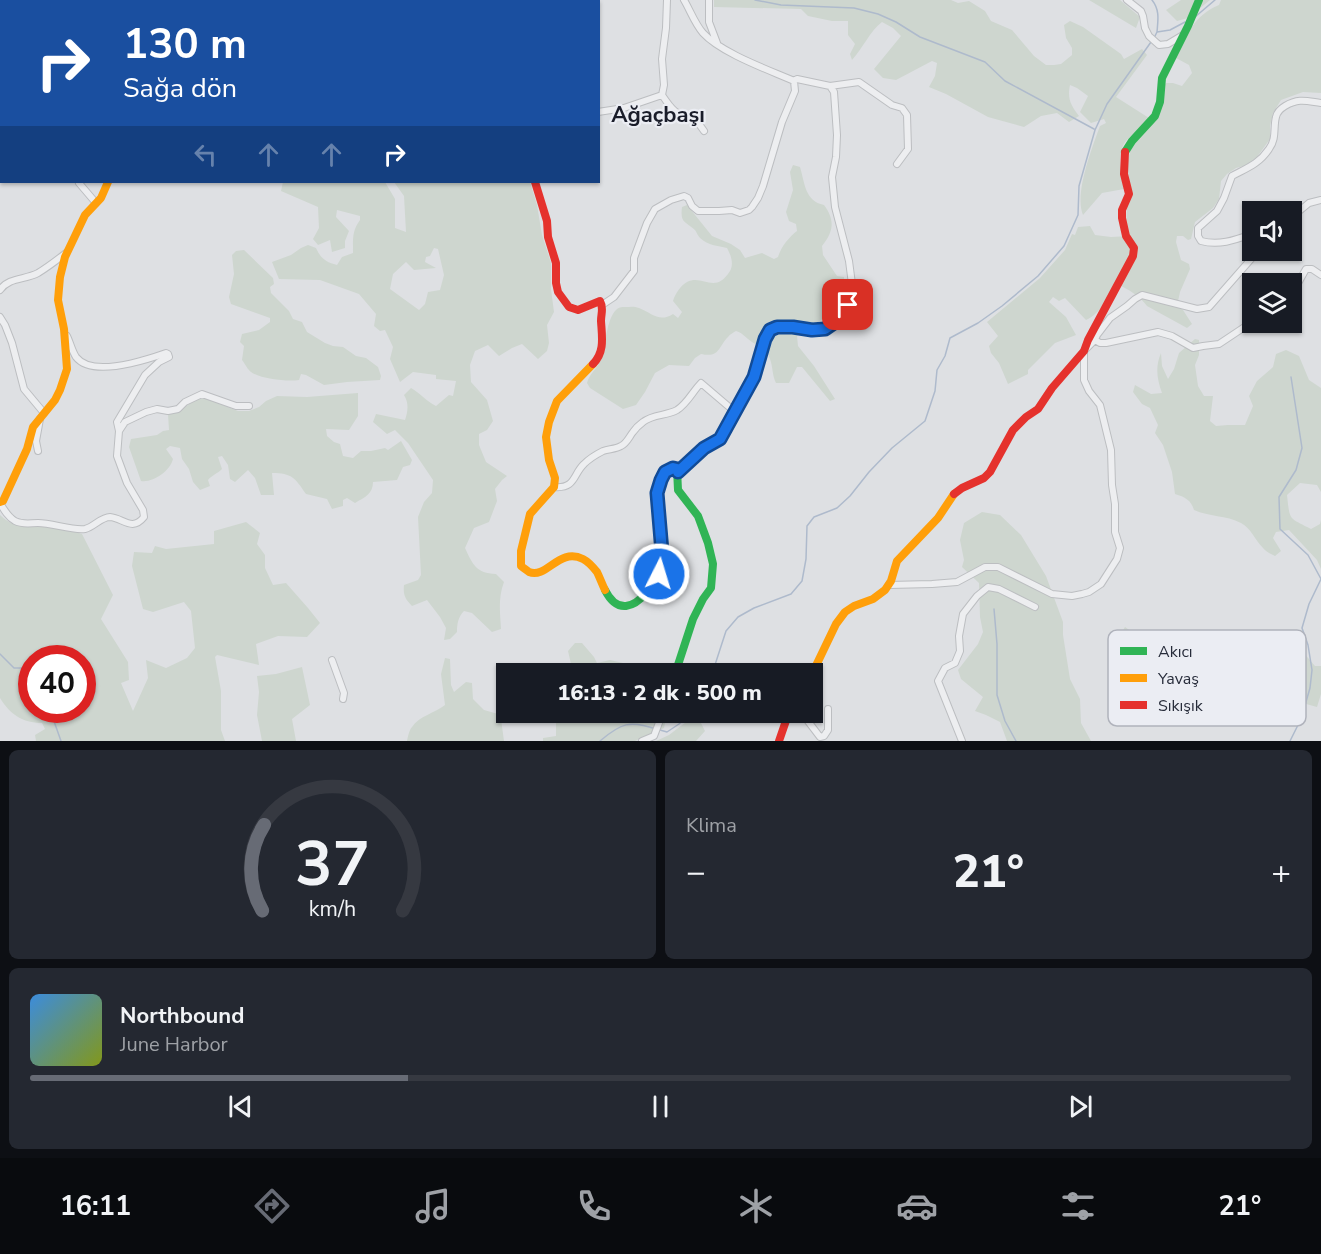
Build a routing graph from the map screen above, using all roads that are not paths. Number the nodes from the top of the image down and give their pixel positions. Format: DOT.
graph roads {
  1 [pos="667,0"];
  2 [pos="684,0"];
  3 [pos="709,0"];
  4 [pos="1127,0"];
  5 [pos="1199,0"];
  6 [pos="1184,34"];
  7 [pos="717,44"];
  8 [pos="794,81"];
  9 [pos="830,86"];
  10 [pos="662,94"];
  11 [pos="1321,103"];
  12 [pos="600,112"];
  13 [pos="704,131"];
  14 [pos="897,164"];
  15 [pos="79,183"];
  16 [pos="108,183"];
  17 [pos="535,183"];
  18 [pos="1321,200"];
  19 [pos="96,203"];
  20 [pos="1302,209"];
  21 [pos="1242,237"];
  22 [pos="66,253"];
  23 [pos="1249,261"];
  24 [pos="1321,275"];
  25 [pos="1302,276"];
  26 [pos="0,291"];
  27 [pos="602,306"];
  28 [pos="0,317"];
  29 [pos="64,329"];
  30 [pos="1242,329"];
  31 [pos="1095,340"];
  32 [pos="1084,351"];
  33 [pos="249,406"];
  34 [pos="735,412"];
  35 [pos="42,415"];
  36 [pos="119,431"];
  37 [pos="38,452"];
  38 [pos="678,472"];
  39 [pos="554,487"];
  40 [pos="0,503"];
  41 [pos="889,585"];
  42 [pos="1035,608"];
  43 [pos="332,660"];
  44 [pos="679,663"];
  45 [pos="819,663"];
  46 [pos="343,699"];
  47 [pos="828,709"];
  48 [pos="659,723"];
  49 [pos="785,723"];
  50 [pos="809,723"];
  51 [pos="642,741"];
  52 [pos="779,741"];
  53 [pos="962,741"];
  1 -- 10 [label="street"];
  2 -- 7 [label="street"];
  3 -- 7 [label="street"];
  4 -- 6 [label="street"];
  5 -- 6 [label="street"];
  6 -- 32 [label="street"];
  7 -- 8 [label="street"];
  8 -- 9 [label="street"];
  8 -- 27 [label="street"];
  9 -- 14 [label="street"];
  9 -- 34 [label="street"];
  10 -- 12 [label="street"];
  10 -- 13 [label="street"];
  11 -- 21 [label="street"];
  15 -- 19 [label="street"];
  16 -- 19 [label="street"];
  17 -- 27 [label="street"];
  18 -- 20 [label="street"];
  19 -- 22 [label="street"];
  22 -- 26 [label="street"];
  22 -- 29 [label="street"];
  23 -- 31 [label="street"];
  24 -- 25 [label="street"];
  27 -- 39 [label="street"];
  28 -- 35 [label="street"];
  29 -- 35 [label="street"];
  29 -- 36 [label="street"];
  30 -- 31 [label="street"];
  31 -- 32 [label="street"];
  32 -- 41 [label="street"];
  32 -- 41 [label="street"];
  33 -- 36 [label="street"];
  34 -- 38 [label="street"];
  34 -- 39 [label="street"];
  35 -- 37 [label="street"];
  35 -- 40 [label="street"];
  36 -- 40 [label="street"];
  38 -- 39 [label="street"];
  38 -- 44 [label="street"];
  41 -- 45 [label="street"];
  42 -- 53 [label="street"];
  43 -- 46 [label="street"];
  47 -- 50 [label="street"];
  48 -- 51 [label="street"];
  49 -- 52 [label="street"];
}
